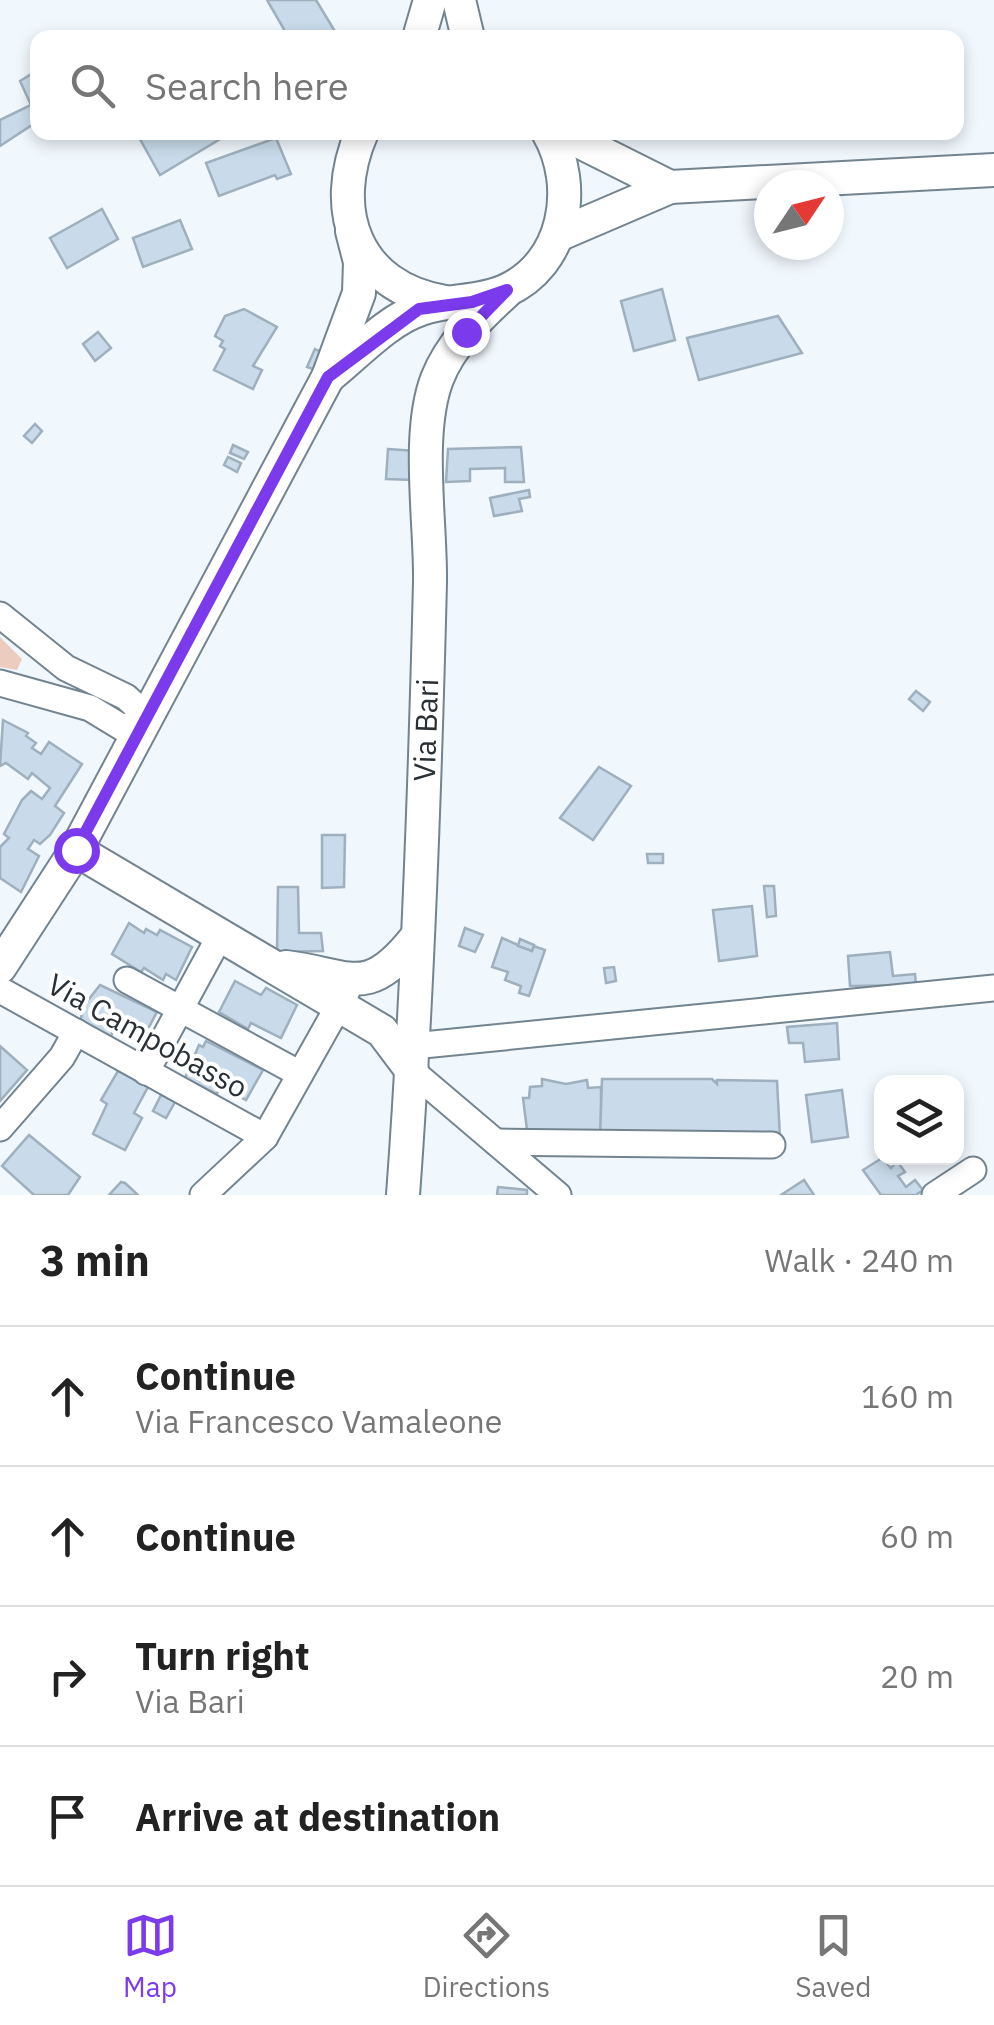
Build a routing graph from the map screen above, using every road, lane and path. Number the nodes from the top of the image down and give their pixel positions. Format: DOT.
graph roads {
  1 [pos="430,0"];
  2 [pos="459,0"];
  3 [pos="422,30"];
  4 [pos="466,30"];
  5 [pos="359,140"];
  6 [pos="551,140"];
  7 [pos="576,140"];
  8 [pos="994,170"];
  9 [pos="670,187"];
  10 [pos="352,231"];
  11 [pos="558,236"];
  12 [pos="507,290"];
  13 [pos="449,303"];
  14 [pos="328,377"];
  15 [pos="0,615"];
  16 [pos="26,637"];
  17 [pos="11,685"];
  18 [pos="148,718"];
  19 [pos="76,850"];
  20 [pos="221,934"];
  21 [pos="415,939"];
  22 [pos="0,967"];
  23 [pos="127,980"];
  24 [pos="994,988"];
  25 [pos="0,990"];
  26 [pos="353,1003"];
  27 [pos="180,1009"];
  28 [pos="76,1032"];
  29 [pos="408,1043"];
  30 [pos="146,1072"];
  31 [pos="300,1074"];
  32 [pos="0,1128"];
  33 [pos="265,1137"];
  34 [pos="496,1142"];
  35 [pos="772,1145"];
  36 [pos="973,1170"];
  37 [pos="203,1195"];
  38 [pos="403,1195"];
  39 [pos="558,1195"];
  40 [pos="935,1195"];
  1 -- 3 [label="main road"];
  2 -- 4 [label="main road"];
  5 -- 10 [label="main road"];
  6 -- 11 [label="main road"];
  7 -- 9 [label="main road"];
  8 -- 9 [label="main road"];
  9 -- 11 [label="main road"];
  10 -- 13 [label="main road"];
  10 -- 14 [label="main road"];
  11 -- 12 [label="main road, Via Bari"];
  12 -- 13 [label="main road"];
  12 -- 21 [label="main road, Via Bari"];
  13 -- 14 [label="main road"];
  14 -- 18 [label="main road"];
  15 -- 16 [label="street"];
  16 -- 17 [label="street"];
  16 -- 18 [label="street"];
  17 -- 18 [label="street"];
  18 -- 19 [label="main road"];
  19 -- 20 [label="main road"];
  19 -- 22 [label="main road"];
  20 -- 26 [label="main road"];
  20 -- 27 [label="street"];
  21 -- 26 [label="main road"];
  21 -- 29 [label="main road, Via Bari"];
  23 -- 27 [label="street"];
  24 -- 29 [label="street"];
  25 -- 28 [label="street, Via Campobasso"];
  26 -- 29 [label="main road"];
  26 -- 31 [label="street"];
  27 -- 30 [label="street"];
  27 -- 31 [label="street"];
  28 -- 30 [label="street, Via Campobasso"];
  28 -- 32 [label="street"];
  29 -- 34 [label="street"];
  29 -- 38 [label="main road, Via Bari"];
  30 -- 33 [label="street, Via Campobasso"];
  31 -- 33 [label="street"];
  33 -- 37 [label="street"];
  34 -- 35 [label="street"];
  34 -- 39 [label="street"];
  36 -- 40 [label="street"];
}
